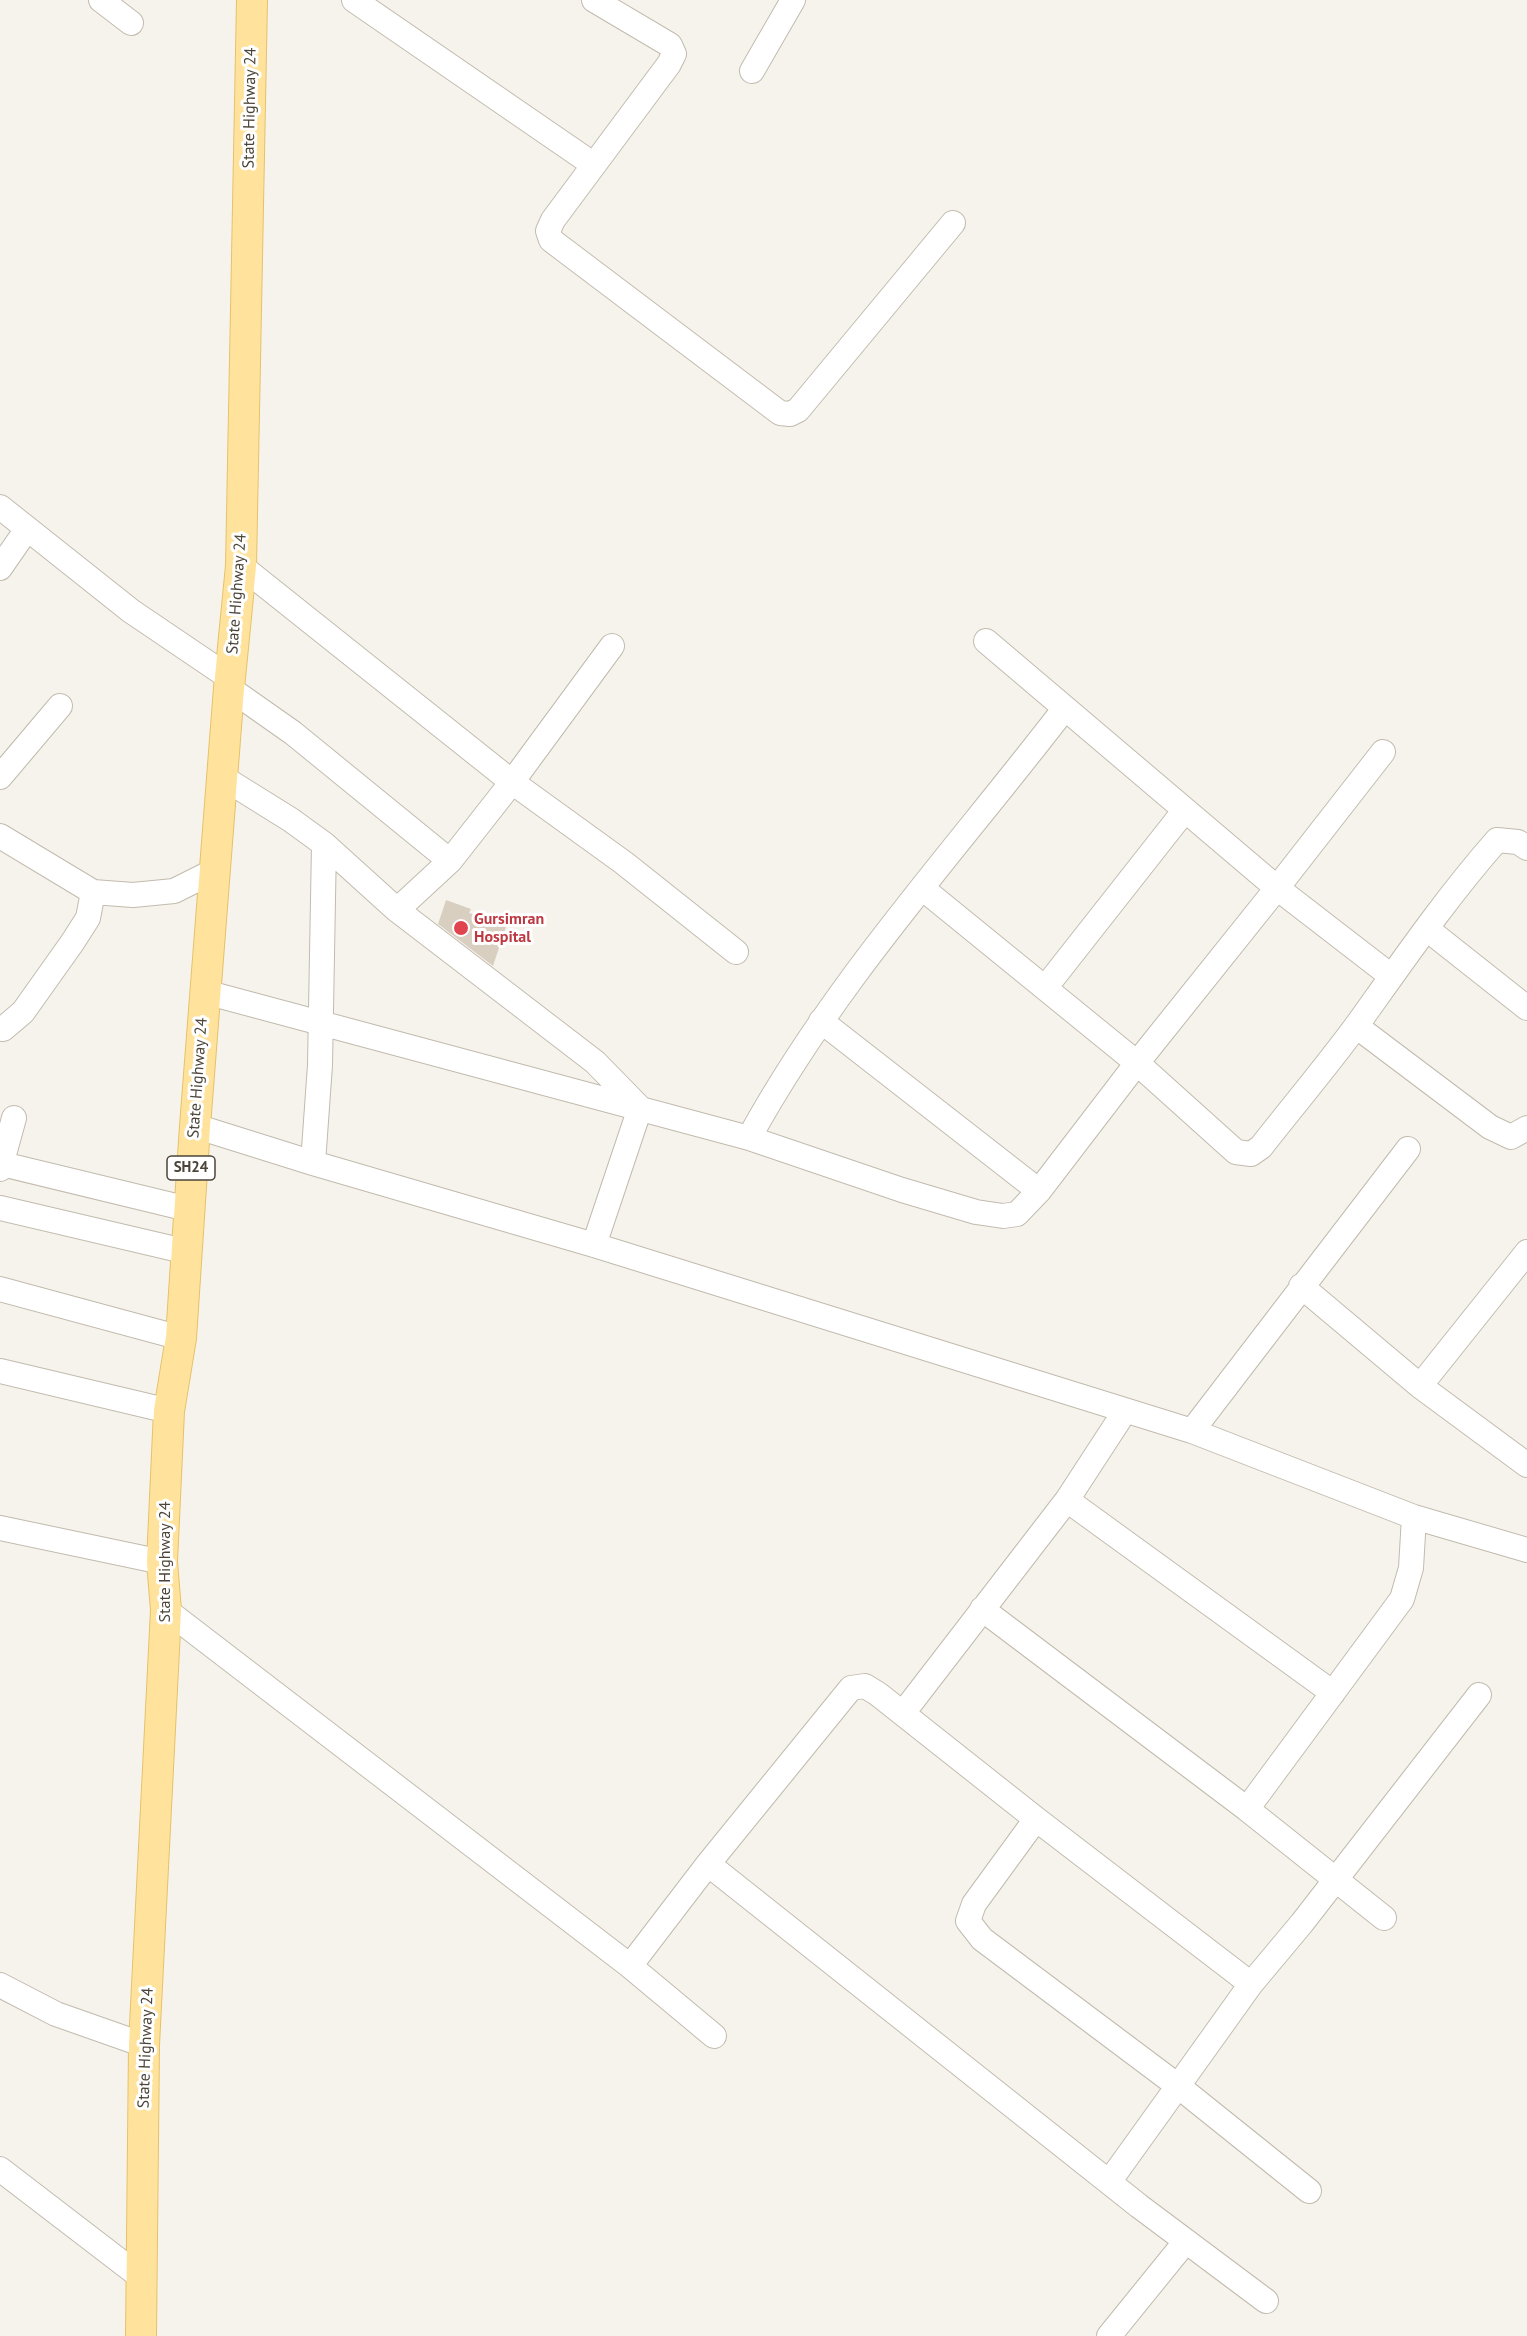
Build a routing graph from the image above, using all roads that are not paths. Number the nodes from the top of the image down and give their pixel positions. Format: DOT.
graph roads {
  1 [pos="101,0"];
  2 [pos="252,0"];
  3 [pos="354,0"];
  4 [pos="594,0"];
  5 [pos="783,4"];
  6 [pos="131,23"];
  7 [pos="752,71"];
  8 [pos="594,165"];
  9 [pos="953,223"];
  10 [pos="0,507"];
  11 [pos="27,530"];
  12 [pos="241,566"];
  13 [pos="0,568"];
  14 [pos="986,641"];
  15 [pos="612,646"];
  16 [pos="230,683"];
  17 [pos="60,706"];
  18 [pos="1065,708"];
  19 [pos="1383,752"];
  20 [pos="0,777"];
  21 [pos="222,777"];
  22 [pos="512,782"];
  23 [pos="1185,810"];
  24 [pos="0,836"];
  25 [pos="324,844"];
  26 [pos="1527,848"];
  27 [pos="450,861"];
  28 [pos="214,871"];
  29 [pos="922,888"];
  30 [pos="1277,888"];
  31 [pos="93,892"];
  32 [pos="398,910"];
  33 [pos="1427,929"];
  34 [pos="736,952"];
  35 [pos="1391,976"];
  36 [pos="1045,988"];
  37 [pos="205,992"];
  38 [pos="1527,1008"];
  39 [pos="821,1021"];
  40 [pos="320,1023"];
  41 [pos="1356,1026"];
  42 [pos="0,1028"];
  43 [pos="1137,1063"];
  44 [pos="640,1108"];
  45 [pos="14,1118"];
  46 [pos="195,1125"];
  47 [pos="1527,1128"];
  48 [pos="749,1138"];
  49 [pos="1408,1149"];
  50 [pos="313,1163"];
  51 [pos="1,1167"];
  52 [pos="1039,1191"];
  53 [pos="0,1208"];
  54 [pos="188,1209"];
  55 [pos="594,1245"];
  56 [pos="188,1252"];
  57 [pos="1527,1252"];
  58 [pos="1301,1286"];
  59 [pos="0,1289"];
  60 [pos="181,1338"];
  61 [pos="0,1371"];
  62 [pos="1420,1386"];
  63 [pos="169,1411"];
  64 [pos="1125,1411"];
  65 [pos="1192,1431"];
  66 [pos="1527,1465"];
  67 [pos="1067,1500"];
  68 [pos="1414,1517"];
  69 [pos="0,1528"];
  70 [pos="1527,1550"];
  71 [pos="162,1562"];
  72 [pos="982,1609"];
  73 [pos="166,1610"];
  74 [pos="1333,1693"];
  75 [pos="1479,1695"];
  76 [pos="903,1713"];
  77 [pos="1246,1809"];
  78 [pos="1036,1819"];
  79 [pos="708,1864"];
  80 [pos="1336,1880"];
  81 [pos="1384,1918"];
  82 [pos="630,1966"];
  83 [pos="1251,1984"];
  84 [pos="0,1985"];
  85 [pos="714,2036"];
  86 [pos="144,2045"];
  87 [pos="1178,2086"];
  88 [pos="0,2169"];
  89 [pos="1109,2182"];
  90 [pos="1309,2191"];
  91 [pos="1186,2241"];
  92 [pos="142,2278"];
  93 [pos="1266,2301"];
  94 [pos="141,2336"];
  95 [pos="1109,2336"];
  1 -- 6 [label="street"];
  2 -- 12 [label="main road, State Highway 24 / SH24"];
  3 -- 8 [label="street"];
  4 -- 8 [label="street"];
  5 -- 7 [label="street"];
  8 -- 9 [label="street"];
  10 -- 11 [label="street"];
  11 -- 13 [label="street"];
  11 -- 16 [label="street"];
  12 -- 16 [label="main road, State Highway 24 / SH24"];
  12 -- 22 [label="street"];
  14 -- 18 [label="street"];
  15 -- 22 [label="street"];
  16 -- 21 [label="main road, State Highway 24 / SH24"];
  16 -- 27 [label="street"];
  17 -- 20 [label="street"];
  18 -- 23 [label="street"];
  18 -- 29 [label="street"];
  19 -- 30 [label="street"];
  21 -- 25 [label="street"];
  21 -- 28 [label="main road, State Highway 24 / SH24"];
  22 -- 27 [label="street"];
  22 -- 34 [label="street"];
  23 -- 30 [label="street"];
  23 -- 36 [label="street"];
  24 -- 31 [label="street"];
  25 -- 32 [label="street"];
  25 -- 40 [label="street"];
  26 -- 33 [label="street"];
  27 -- 32 [label="street"];
  28 -- 31 [label="street"];
  28 -- 37 [label="main road, State Highway 24 / SH24"];
  29 -- 36 [label="street"];
  29 -- 39 [label="street"];
  30 -- 35 [label="street"];
  30 -- 43 [label="street"];
  31 -- 42 [label="street"];
  32 -- 44 [label="street"];
  33 -- 35 [label="street"];
  33 -- 38 [label="street"];
  35 -- 41 [label="street"];
  36 -- 43 [label="street"];
  37 -- 40 [label="street"];
  37 -- 46 [label="main road, State Highway 24 / SH24"];
  39 -- 48 [label="street"];
  39 -- 52 [label="street"];
  40 -- 44 [label="street"];
  40 -- 50 [label="street"];
  41 -- 43 [label="street"];
  41 -- 47 [label="street"];
  43 -- 52 [label="street"];
  44 -- 48 [label="street"];
  44 -- 55 [label="street"];
  45 -- 51 [label="street"];
  46 -- 50 [label="street"];
  46 -- 54 [label="main road, State Highway 24 / SH24"];
  48 -- 52 [label="street"];
  49 -- 58 [label="street"];
  50 -- 55 [label="street"];
  51 -- 54 [label="street"];
  53 -- 56 [label="street"];
  54 -- 56 [label="main road, State Highway 24 / SH24"];
  55 -- 64 [label="street"];
  56 -- 60 [label="main road, State Highway 24 / SH24"];
  57 -- 62 [label="street"];
  58 -- 62 [label="street"];
  58 -- 65 [label="street"];
  59 -- 60 [label="street"];
  60 -- 63 [label="main road, State Highway 24 / SH24"];
  61 -- 63 [label="street"];
  62 -- 66 [label="street"];
  63 -- 71 [label="main road, State Highway 24 / SH24"];
  64 -- 65 [label="street"];
  64 -- 67 [label="street"];
  65 -- 68 [label="street"];
  67 -- 72 [label="street"];
  67 -- 74 [label="street"];
  68 -- 70 [label="street"];
  68 -- 74 [label="street"];
  69 -- 71 [label="street"];
  71 -- 73 [label="main road, State Highway 24 / SH24"];
  72 -- 76 [label="street"];
  72 -- 77 [label="street"];
  73 -- 82 [label="street"];
  73 -- 86 [label="main road, State Highway 24 / SH24"];
  74 -- 77 [label="street"];
  75 -- 80 [label="street"];
  76 -- 78 [label="street"];
  76 -- 79 [label="street"];
  77 -- 80 [label="street"];
  78 -- 83 [label="street"];
  78 -- 87 [label="street"];
  79 -- 82 [label="street"];
  79 -- 89 [label="street"];
  80 -- 81 [label="street"];
  80 -- 83 [label="street"];
  82 -- 85 [label="street"];
  83 -- 87 [label="street"];
  84 -- 86 [label="street"];
  86 -- 92 [label="main road, State Highway 24 / SH24"];
  87 -- 89 [label="street"];
  87 -- 90 [label="street"];
  88 -- 92 [label="street"];
  89 -- 91 [label="street"];
  91 -- 93 [label="street"];
  91 -- 95 [label="street"];
  92 -- 94 [label="main road, State Highway 24 / SH24"];
}
